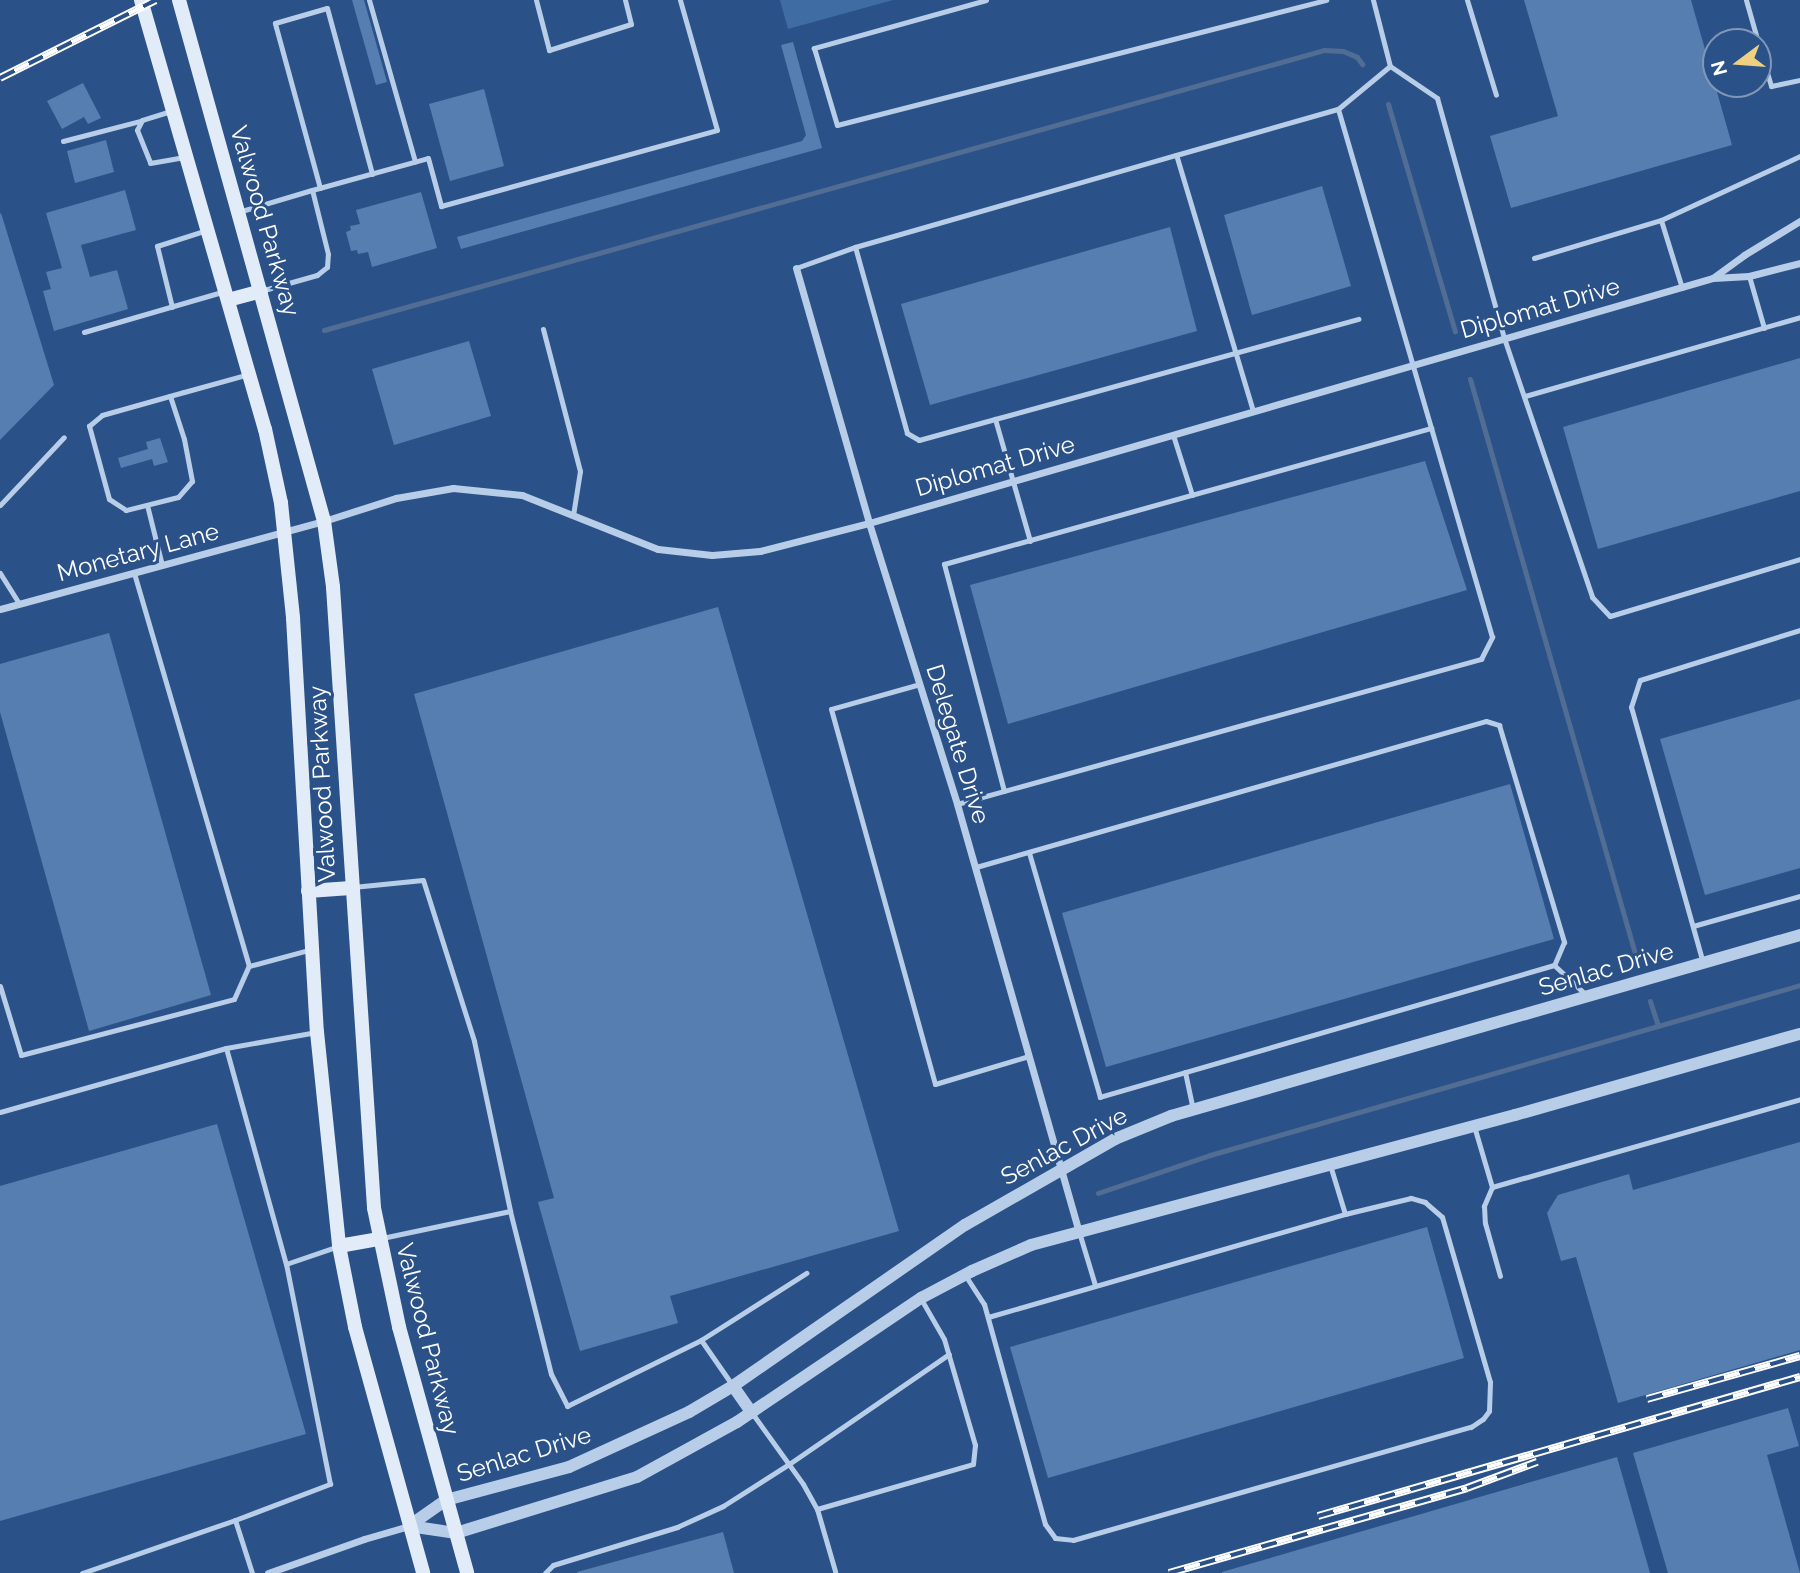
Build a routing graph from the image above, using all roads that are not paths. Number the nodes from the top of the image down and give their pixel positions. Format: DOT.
graph roads {
  1 [pos="141,0"];
  2 [pos="179,0"];
  3 [pos="369,0"];
  4 [pos="536,0"];
  5 [pos="625,0"];
  6 [pos="680,0"];
  7 [pos="986,0"];
  8 [pos="1326,0"];
  9 [pos="1373,0"];
  10 [pos="1467,0"];
  11 [pos="1746,0"];
  12 [pos="1754,28"];
  13 [pos="1390,66"];
  14 [pos="1800,80"];
  15 [pos="1772,86"];
  16 [pos="1496,95"];
  17 [pos="174,110"];
  18 [pos="1338,110"];
  19 [pos="142,120"];
  20 [pos="63,141"];
  21 [pos="1176,155"];
  22 [pos="187,156"];
  23 [pos="1800,156"];
  24 [pos="415,162"];
  25 [pos="372,174"];
  26 [pos="320,188"];
  27 [pos="312,190"];
  28 [pos="239,212"];
  29 [pos="1661,219"];
  30 [pos="1800,221"];
  31 [pos="207,230"];
  32 [pos="855,247"];
  33 [pos="1534,258"];
  34 [pos="1800,262"];
  35 [pos="796,268"];
  36 [pos="1749,276"];
  37 [pos="1713,278"];
  38 [pos="1682,288"];
  39 [pos="261,291"];
  40 [pos="227,296"];
  41 [pos="172,307"];
  42 [pos="1800,317"];
  43 [pos="1359,319"];
  44 [pos="1764,328"];
  45 [pos="543,329"];
  46 [pos="85,332"];
  47 [pos="1504,338"];
  48 [pos="1234,354"];
  49 [pos="1413,365"];
  50 [pos="249,374"];
  51 [pos="170,396"];
  52 [pos="1525,396"];
  53 [pos="1253,411"];
  54 [pos="995,419"];
  55 [pos="1431,428"];
  56 [pos="1173,435"];
  57 [pos="64,437"];
  58 [pos="1014,480"];
  59 [pos="1192,495"];
  60 [pos="0,505"];
  61 [pos="147,505"];
  62 [pos="573,515"];
  63 [pos="324,521"];
  64 [pos="869,523"];
  65 [pos="285,531"];
  66 [pos="1030,541"];
  67 [pos="1800,559"];
  68 [pos="162,565"];
  69 [pos="0,573"];
  70 [pos="134,573"];
  71 [pos="19,604"];
  72 [pos="0,609"];
  73 [pos="1800,630"];
  74 [pos="920,684"];
  75 [pos="1004,791"];
  76 [pos="957,804"];
  77 [pos="1029,852"];
  78 [pos="975,867"];
  79 [pos="351,888"];
  80 [pos="308,891"];
  81 [pos="1800,896"];
  82 [pos="1693,926"];
  83 [pos="1800,935"];
  84 [pos="312,949"];
  85 [pos="1703,963"];
  86 [pos="1554,965"];
  87 [pos="249,966"];
  88 [pos="0,986"];
  89 [pos="1587,996"];
  90 [pos="317,1032"];
  91 [pos="1800,1034"];
  92 [pos="226,1048"];
  93 [pos="1029,1056"];
  94 [pos="1185,1072"];
  95 [pos="1800,1099"];
  96 [pos="1193,1110"];
  97 [pos="0,1112"];
  98 [pos="1474,1126"];
  99 [pos="1330,1164"];
  100 [pos="1063,1167"];
  101 [pos="1492,1187"];
  102 [pos="510,1211"];
  103 [pos="1345,1214"];
  104 [pos="1079,1231"];
  105 [pos="379,1239"];
  106 [pos="339,1246"];
  107 [pos="286,1264"];
  108 [pos="806,1273"];
  109 [pos="965,1275"];
  110 [pos="1500,1276"];
  111 [pos="1095,1285"];
  112 [pos="921,1298"];
  113 [pos="988,1317"];
  114 [pos="701,1340"];
  115 [pos="949,1354"];
  116 [pos="733,1387"];
  117 [pos="752,1413"];
  118 [pos="789,1464"];
  119 [pos="446,1500"];
  120 [pos="817,1509"];
  121 [pos="234,1520"];
  122 [pos="410,1527"];
  123 [pos="456,1533"];
  124 [pos="835,1571"];
  125 [pos="82,1573"];
  126 [pos="252,1573"];
  127 [pos="268,1573"];
  128 [pos="423,1573"];
  129 [pos="467,1573"];
  130 [pos="545,1573"];
  1 -- 17 [label="main road, Valwood Parkway"];
  2 -- 28 [label="main road, Valwood Parkway"];
  3 -- 24 [label="lane"];
  4 -- 5 [label="lane"];
  6 -- 24 [label="lane"];
  7 -- 8 [label="lane"];
  9 -- 13 [label="lane"];
  10 -- 16 [label="lane"];
  11 -- 12 [label="lane"];
  13 -- 18 [label="lane"];
  13 -- 47 [label="lane"];
  14 -- 15 [label="lane"];
  17 -- 19 [label="lane"];
  17 -- 22 [label="main road, Valwood Parkway"];
  18 -- 21 [label="lane"];
  18 -- 49 [label="lane"];
  19 -- 20 [label="lane"];
  19 -- 22 [label="lane"];
  21 -- 32 [label="lane"];
  21 -- 48 [label="lane"];
  22 -- 31 [label="main road, Valwood Parkway"];
  23 -- 29 [label="lane"];
  24 -- 25 [label="lane"];
  25 -- 26 [label="lane"];
  25 -- 26 [label="lane"];
  26 -- 27 [label="lane"];
  27 -- 28 [label="lane"];
  27 -- 39 [label="lane"];
  28 -- 39 [label="main road, Valwood Parkway"];
  29 -- 33 [label="lane"];
  29 -- 38 [label="lane"];
  30 -- 37 [label="street, Diplomat Drive"];
  31 -- 40 [label="main road, Valwood Parkway"];
  31 -- 41 [label="lane"];
  32 -- 35 [label="lane"];
  32 -- 54 [label="lane"];
  34 -- 36 [label="street, Diplomat Drive"];
  35 -- 64 [label="street, Delegate Drive"];
  36 -- 37 [label="street, Diplomat Drive"];
  36 -- 44 [label="lane"];
  37 -- 38 [label="street, Diplomat Drive"];
  38 -- 47 [label="street, Diplomat Drive"];
  39 -- 40 [label="main road"];
  39 -- 63 [label="main road, Valwood Parkway"];
  40 -- 41 [label="lane"];
  40 -- 50 [label="main road, Valwood Parkway"];
  41 -- 46 [label="lane"];
  42 -- 44 [label="lane"];
  43 -- 48 [label="lane"];
  44 -- 52 [label="lane"];
  45 -- 62 [label="lane"];
  47 -- 49 [label="street, Diplomat Drive"];
  47 -- 52 [label="lane"];
  48 -- 53 [label="lane"];
  48 -- 54 [label="lane"];
  49 -- 53 [label="street, Diplomat Drive"];
  49 -- 55 [label="lane"];
  50 -- 51 [label="lane"];
  50 -- 65 [label="main road, Valwood Parkway"];
  51 -- 61 [label="lane"];
  51 -- 61 [label="lane"];
  52 -- 67 [label="lane"];
  53 -- 56 [label="street, Diplomat Drive"];
  54 -- 58 [label="lane"];
  55 -- 59 [label="lane"];
  55 -- 75 [label="lane"];
  56 -- 58 [label="street, Diplomat Drive"];
  56 -- 59 [label="lane"];
  57 -- 60 [label="lane"];
  58 -- 64 [label="street, Diplomat Drive"];
  58 -- 66 [label="lane"];
  59 -- 66 [label="lane"];
  61 -- 68 [label="lane"];
  62 -- 63 [label="street, Diplomat Drive"];
  62 -- 64 [label="street, Diplomat Drive"];
  63 -- 65 [label="street, Diplomat Drive"];
  63 -- 79 [label="main road, Valwood Parkway"];
  64 -- 74 [label="street, Delegate Drive"];
  65 -- 68 [label="street, Monetary Lane"];
  65 -- 80 [label="main road, Valwood Parkway"];
  66 -- 75 [label="lane"];
  68 -- 70 [label="street, Monetary Lane"];
  69 -- 71 [label="lane"];
  70 -- 71 [label="street, Monetary Lane"];
  70 -- 87 [label="lane"];
  71 -- 72 [label="street, Monetary Lane"];
  73 -- 82 [label="lane"];
  74 -- 76 [label="street, Delegate Drive"];
  74 -- 93 [label="lane"];
  75 -- 76 [label="lane"];
  76 -- 78 [label="street, Delegate Drive"];
  77 -- 78 [label="lane"];
  77 -- 86 [label="lane"];
  77 -- 94 [label="lane"];
  78 -- 93 [label="street, Delegate Drive"];
  79 -- 80 [label="main road"];
  79 -- 102 [label="lane"];
  79 -- 105 [label="main road, Valwood Parkway"];
  80 -- 84 [label="main road, Valwood Parkway"];
  81 -- 82 [label="lane"];
  82 -- 85 [label="lane"];
  83 -- 85 [label="street, Senlac Drive"];
  84 -- 87 [label="lane"];
  84 -- 90 [label="main road, Valwood Parkway"];
  85 -- 89 [label="street, Senlac Drive"];
  86 -- 89 [label="lane"];
  86 -- 94 [label="lane"];
  87 -- 88 [label="lane"];
  89 -- 96 [label="street, Senlac Drive"];
  90 -- 92 [label="lane"];
  90 -- 106 [label="main road, Valwood Parkway"];
  91 -- 98 [label="street, Senlac Drive"];
  92 -- 97 [label="lane"];
  92 -- 107 [label="lane"];
  93 -- 100 [label="street, Delegate Drive"];
  94 -- 96 [label="lane"];
  95 -- 101 [label="lane"];
  96 -- 100 [label="street, Senlac Drive"];
  98 -- 99 [label="street, Senlac Drive"];
  98 -- 101 [label="lane"];
  99 -- 103 [label="lane"];
  99 -- 104 [label="street, Senlac Drive"];
  100 -- 104 [label="street, Delegate Drive"];
  100 -- 116 [label="street, Senlac Drive"];
  101 -- 110 [label="lane"];
  102 -- 105 [label="lane"];
  102 -- 114 [label="lane"];
  103 -- 111 [label="lane"];
  103 -- 113 [label="lane"];
  104 -- 109 [label="street, Senlac Drive"];
  104 -- 111 [label="lane"];
  105 -- 106 [label="main road"];
  105 -- 119 [label="main road, Valwood Parkway"];
  106 -- 107 [label="lane"];
  106 -- 122 [label="main road, Valwood Parkway"];
  107 -- 121 [label="lane"];
  108 -- 114 [label="lane"];
  109 -- 112 [label="street, Senlac Drive"];
  109 -- 113 [label="lane"];
  111 -- 113 [label="lane"];
  112 -- 115 [label="lane"];
  112 -- 117 [label="street, Senlac Drive"];
  114 -- 116 [label="lane"];
  115 -- 118 [label="lane"];
  115 -- 120 [label="lane"];
  116 -- 117 [label="street"];
  116 -- 119 [label="street, Senlac Drive"];
  117 -- 118 [label="lane"];
  117 -- 123 [label="street, Senlac Drive"];
  118 -- 120 [label="lane"];
  118 -- 130 [label="lane"];
  119 -- 122 [label="street, Senlac Drive"];
  119 -- 123 [label="main road, Valwood Parkway"];
  120 -- 124 [label="lane"];
  121 -- 125 [label="lane"];
  121 -- 126 [label="lane"];
  122 -- 123 [label="street, Senlac Drive"];
  122 -- 127 [label="street, Senlac Drive"];
  122 -- 128 [label="main road, Valwood Parkway"];
  123 -- 129 [label="main road, Valwood Parkway"];
}
